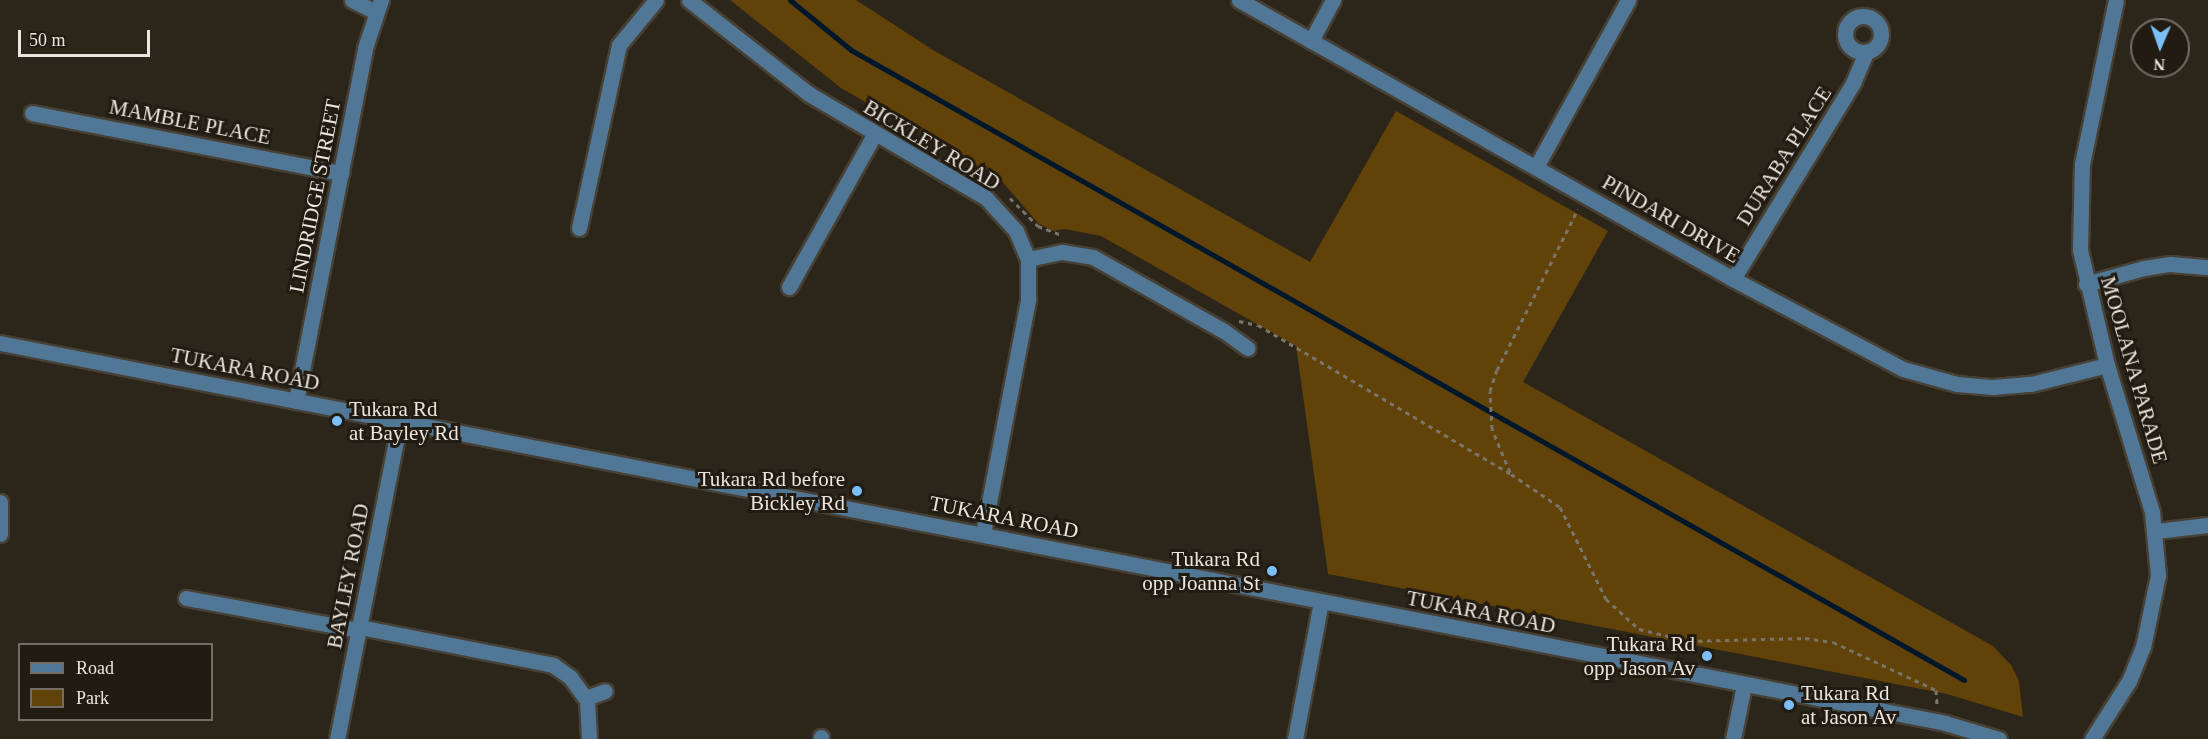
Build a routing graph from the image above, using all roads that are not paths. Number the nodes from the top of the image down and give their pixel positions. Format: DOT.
graph roads {
  1 [pos="352,0"];
  2 [pos="656,0"];
  3 [pos="689,0"];
  4 [pos="1239,0"];
  5 [pos="1333,0"];
  6 [pos="1628,0"];
  7 [pos="2116,0"];
  8 [pos="378,6"];
  9 [pos="1311,41"];
  10 [pos="1866,52"];
  11 [pos="32,113"];
  12 [pos="874,135"];
  13 [pos="1536,167"];
  14 [pos="341,173"];
  15 [pos="579,228"];
  16 [pos="1028,259"];
  17 [pos="2208,267"];
  18 [pos="1733,279"];
  19 [pos="2086,284"];
  20 [pos="789,287"];
  21 [pos="0,343"];
  22 [pos="1247,348"];
  23 [pos="2107,365"];
  24 [pos="296,401"];
  25 [pos="400,422"];
  26 [pos="0,502"];
  27 [pos="2208,525"];
  28 [pos="2156,531"];
  29 [pos="0,534"];
  30 [pos="983,534"];
  31 [pos="186,598"];
  32 [pos="1322,602"];
  33 [pos="359,628"];
  34 [pos="1744,685"];
  35 [pos="604,691"];
  36 [pos="585,698"];
  37 [pos="338,739"];
  38 [pos="589,739"];
  39 [pos="1295,739"];
  40 [pos="1733,739"];
  41 [pos="1999,739"];
  42 [pos="2092,739"];
  1 -- 8 [label="street"];
  2 -- 15 [label="street"];
  3 -- 12 [label="street, BICKLEY ROAD"];
  4 -- 9 [label="street, PINDARI DRIVE"];
  5 -- 9 [label="street"];
  6 -- 13 [label="street"];
  7 -- 19 [label="street, MOOLANA PARADE"];
  8 -- 14 [label="street, LINDRIDGE STREET"];
  9 -- 13 [label="street, PINDARI DRIVE"];
  10 -- 18 [label="street, DURABA PLACE"];
  11 -- 14 [label="street, MAMBLE PLACE"];
  12 -- 16 [label="street, BICKLEY ROAD"];
  12 -- 20 [label="street"];
  13 -- 18 [label="street, PINDARI DRIVE"];
  14 -- 24 [label="street, LINDRIDGE STREET"];
  16 -- 22 [label="street"];
  16 -- 30 [label="street, BICKLEY ROAD"];
  17 -- 19 [label="street"];
  18 -- 23 [label="street, PINDARI DRIVE"];
  19 -- 23 [label="street, MOOLANA PARADE"];
  21 -- 24 [label="street, TUKARA ROAD"];
  23 -- 28 [label="street, MOOLANA PARADE"];
  24 -- 25 [label="street, TUKARA ROAD"];
  25 -- 30 [label="street, TUKARA ROAD"];
  25 -- 33 [label="street, BAYLEY ROAD"];
  26 -- 29 [label="street"];
  27 -- 28 [label="street"];
  28 -- 42 [label="street, MOOLANA PARADE"];
  30 -- 32 [label="street, TUKARA ROAD"];
  31 -- 33 [label="street"];
  32 -- 34 [label="street, TUKARA ROAD"];
  32 -- 39 [label="street"];
  33 -- 36 [label="street"];
  33 -- 37 [label="street, BAYLEY ROAD"];
  34 -- 40 [label="street"];
  34 -- 41 [label="street, TUKARA ROAD"];
  35 -- 36 [label="street"];
  36 -- 38 [label="street"];
}
